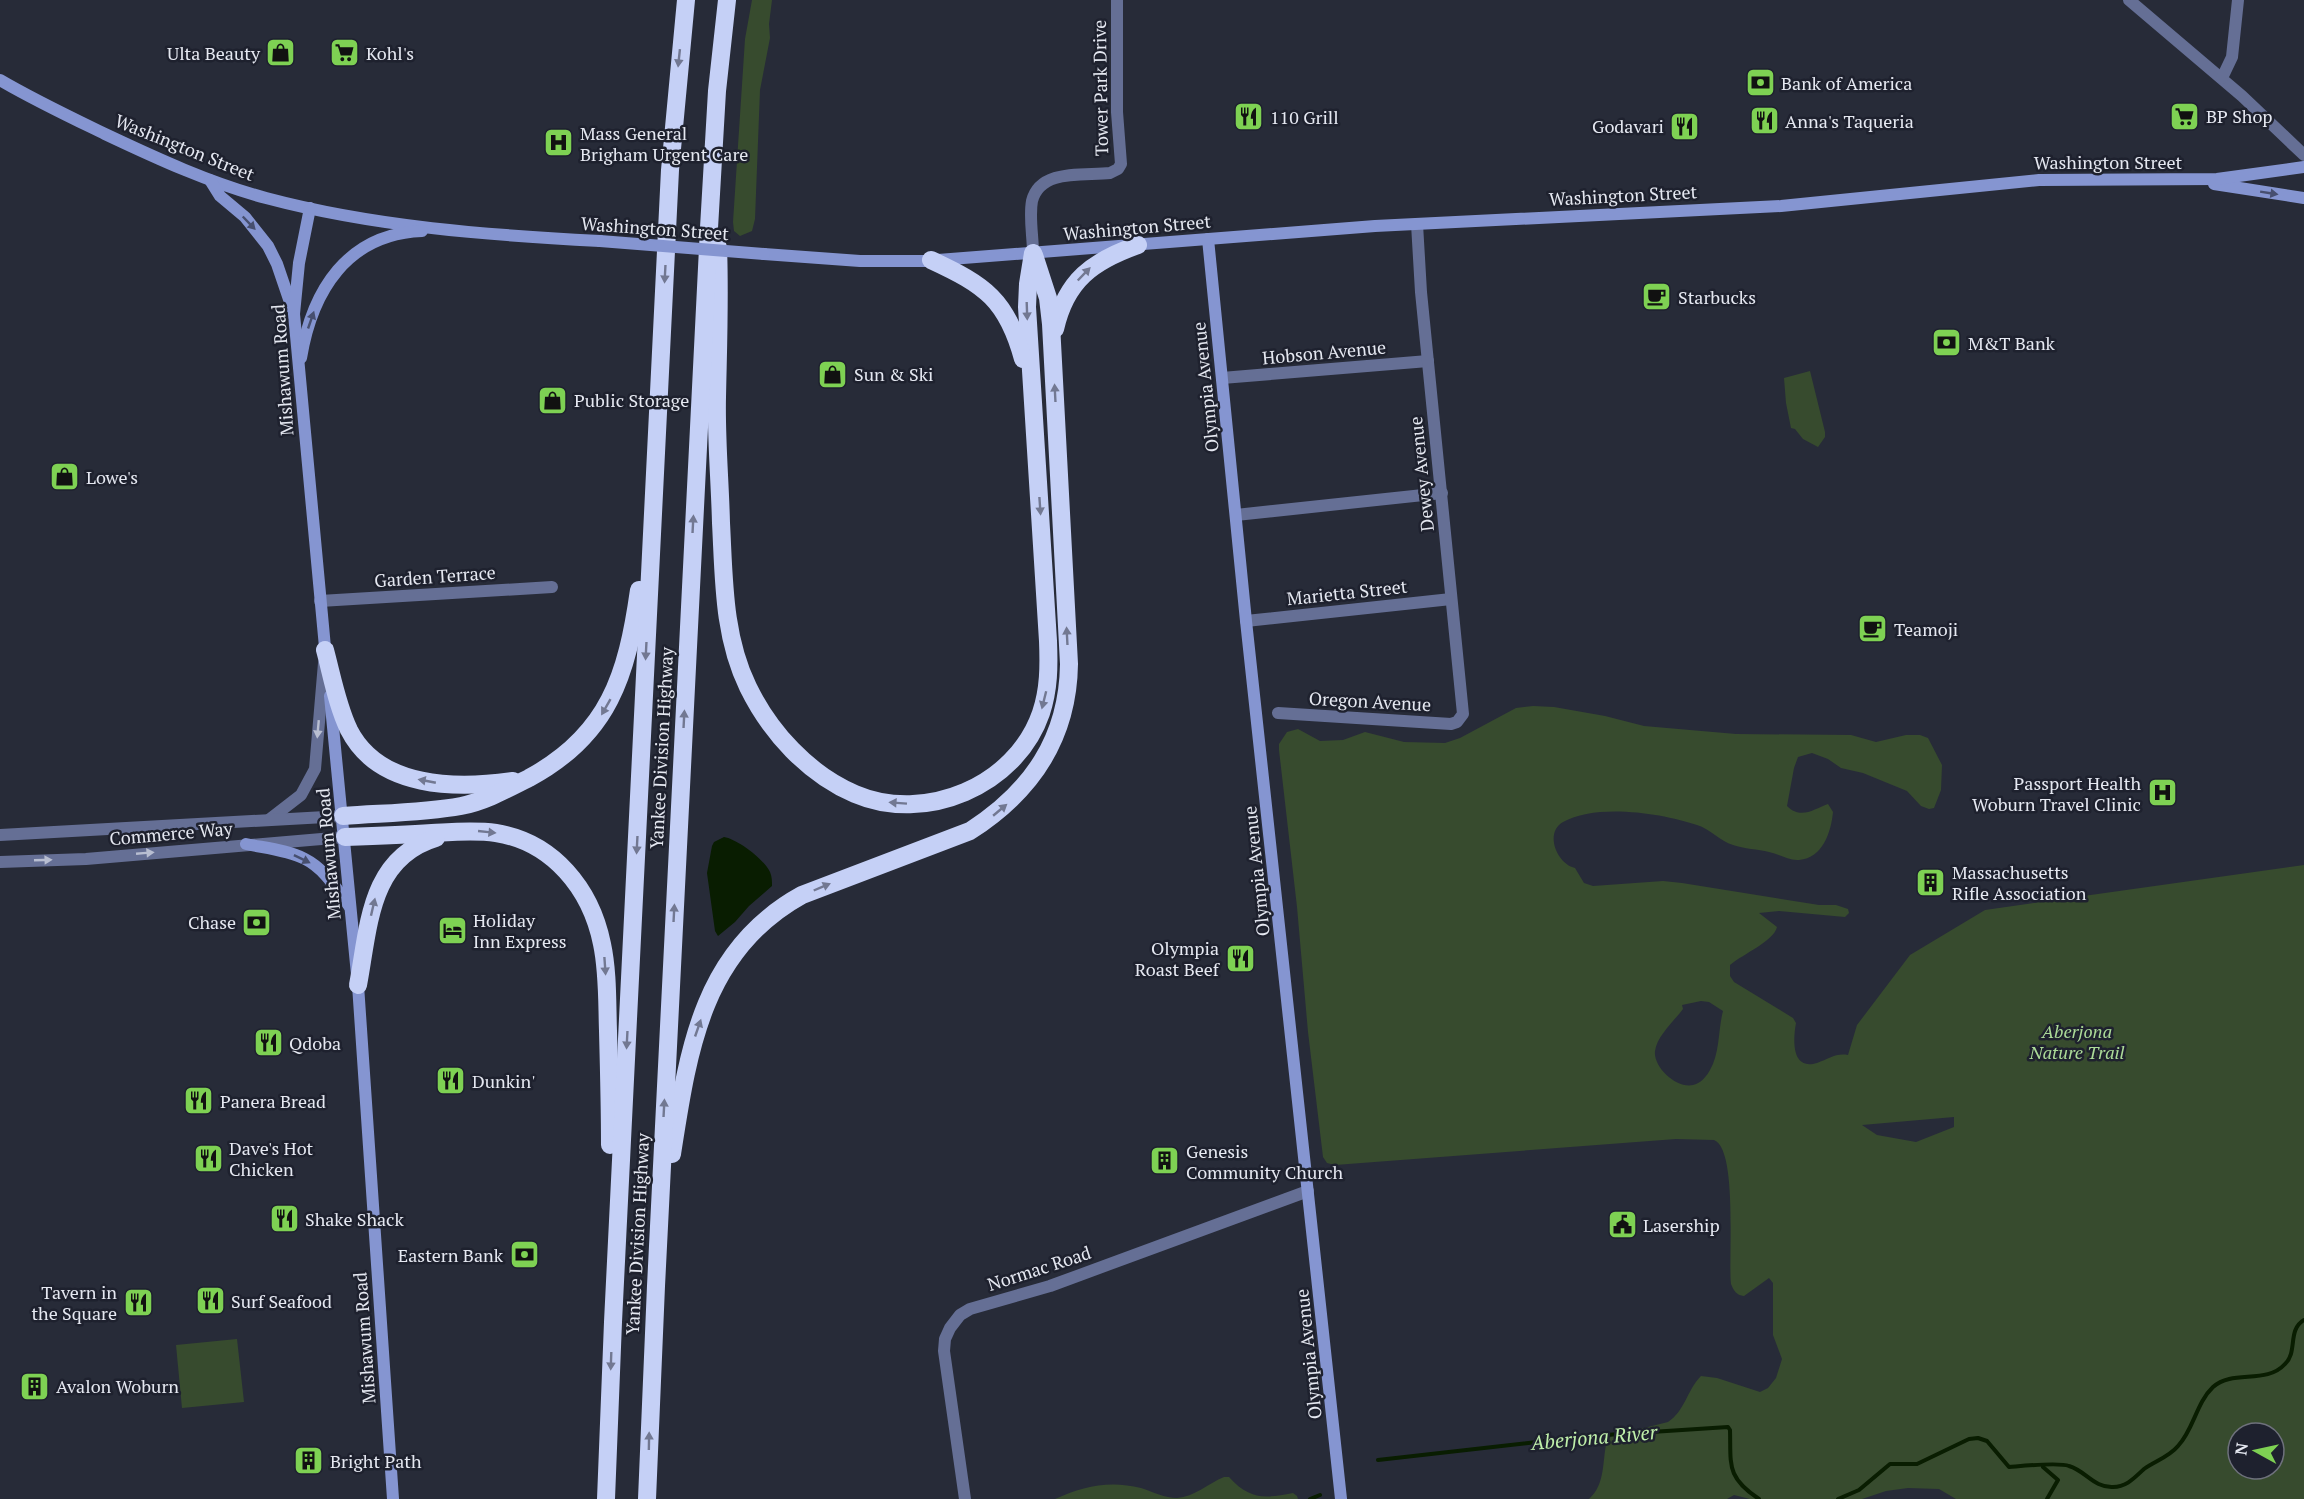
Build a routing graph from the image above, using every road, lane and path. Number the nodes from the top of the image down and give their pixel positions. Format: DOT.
graph roads {
  1 [pos="686,0"];
  2 [pos="727,0"];
  3 [pos="1117,0"];
  4 [pos="2129,0"];
  5 [pos="2238,0"];
  6 [pos="2222,78"];
  7 [pos="0,80"];
  8 [pos="714,137"];
  9 [pos="2304,156"];
  10 [pos="2304,167"];
  11 [pos="210,180"];
  12 [pos="2192,180"];
  13 [pos="2304,198"];
  14 [pos="310,208"];
  15 [pos="1417,224"];
  16 [pos="451,231"];
  17 [pos="1208,239"];
  18 [pos="1138,245"];
  19 [pos="1034,253"];
  20 [pos="931,260"];
  21 [pos="294,314"];
  22 [pos="1052,345"];
  23 [pos="1428,361"];
  24 [pos="299,377"];
  25 [pos="1222,378"];
  26 [pos="1034,404"];
  27 [pos="655,466"];
  28 [pos="1442,493"];
  29 [pos="1236,515"];
  30 [pos="552,587"];
  31 [pos="1451,599"];
  32 [pos="321,601"];
  33 [pos="1246,621"];
  34 [pos="326,650"];
  35 [pos="1278,713"];
  36 [pos="1459,720"];
  37 [pos="527,778"];
  38 [pos="343,816"];
  39 [pos="270,819"];
  40 [pos="456,832"];
  41 [pos="0,835"];
  42 [pos="345,837"];
  43 [pos="246,844"];
  44 [pos="0,862"];
  45 [pos="351,908"];
  46 [pos="358,985"];
  47 [pos="1308,1191"];
  48 [pos="657,1250"];
  49 [pos="613,1322"];
  50 [pos="393,1499"];
  51 [pos="606,1499"];
  52 [pos="647,1499"];
  53 [pos="965,1499"];
  54 [pos="1341,1499"];
  1 -- 27 [label="highway, Yankee Division Highway, one-way"];
  2 -- 8 [label="highway, Yankee Division Highway"];
  3 -- 19 [label="street, Tower Park Drive"];
  4 -- 6 [label="street"];
  5 -- 6 [label="street"];
  6 -- 9 [label="street"];
  7 -- 11 [label="main road, Washington Street"];
  26 -- 8 [label="highway, one-way"];
  48 -- 8 [label="highway, Yankee Division Highway, one-way"];
  10 -- 12 [label="main road, Washington Street"];
  11 -- 14 [label="main road, Washington Street"];
  11 -- 21 [label="main road, one-way"];
  12 -- 13 [label="main road, one-way"];
  12 -- 15 [label="main road, Washington Street"];
  14 -- 16 [label="main road, Washington Street"];
  14 -- 21 [label="main road, Mishawum Road"];
  15 -- 17 [label="main road, Washington Street"];
  15 -- 23 [label="street, Dewey Avenue"];
  16 -- 20 [label="main road, Washington Street, bridge"];
  24 -- 16 [label="main road, one-way"];
  17 -- 18 [label="main road, Washington Street"];
  17 -- 25 [label="main road, Olympia Avenue"];
  18 -- 19 [label="main road, Washington Street"];
  22 -- 18 [label="highway, one-way"];
  19 -- 20 [label="main road, Washington Street"];
  19 -- 22 [label="highway"];
  19 -- 26 [label="highway, one-way"];
  20 -- 26 [label="highway"];
  21 -- 24 [label="main road, Mishawum Road"];
  48 -- 22 [label="highway, one-way"];
  23 -- 25 [label="street, Hobson Avenue"];
  23 -- 28 [label="street, Dewey Avenue"];
  24 -- 32 [label="main road, Mishawum Road"];
  25 -- 29 [label="main road, Olympia Avenue"];
  27 -- 37 [label="highway, one-way"];
  27 -- 49 [label="highway, Yankee Division Highway, one-way"];
  28 -- 29 [label="street"];
  28 -- 31 [label="street, Dewey Avenue"];
  29 -- 33 [label="main road, Olympia Avenue"];
  30 -- 32 [label="street, Garden Terrace"];
  31 -- 33 [label="street, Marietta Street"];
  31 -- 36 [label="street, Dewey Avenue"];
  32 -- 34 [label="main road, Mishawum Road"];
  33 -- 47 [label="main road, Olympia Avenue"];
  37 -- 34 [label="highway, one-way"];
  34 -- 38 [label="main road, Mishawum Road"];
  34 -- 39 [label="street, one-way"];
  35 -- 36 [label="street, Oregon Avenue"];
  37 -- 38 [label="highway"];
  38 -- 39 [label="street, Commerce Way"];
  38 -- 42 [label="main road, Mishawum Road"];
  39 -- 41 [label="street, Commerce Way"];
  40 -- 42 [label="highway"];
  46 -- 40 [label="highway, one-way"];
  40 -- 49 [label="highway, one-way"];
  42 -- 43 [label="street, Commerce Way"];
  42 -- 45 [label="main road, Mishawum Road"];
  44 -- 43 [label="street, Commerce Way, one-way"];
  43 -- 45 [label="main road, one-way"];
  45 -- 46 [label="main road, Mishawum Road"];
  46 -- 50 [label="main road, Mishawum Road"];
  47 -- 53 [label="street, Normac Road"];
  47 -- 54 [label="main road, Olympia Avenue"];
  52 -- 48 [label="highway, Yankee Division Highway, one-way"];
  49 -- 51 [label="highway, Yankee Division Highway, one-way"];
}
